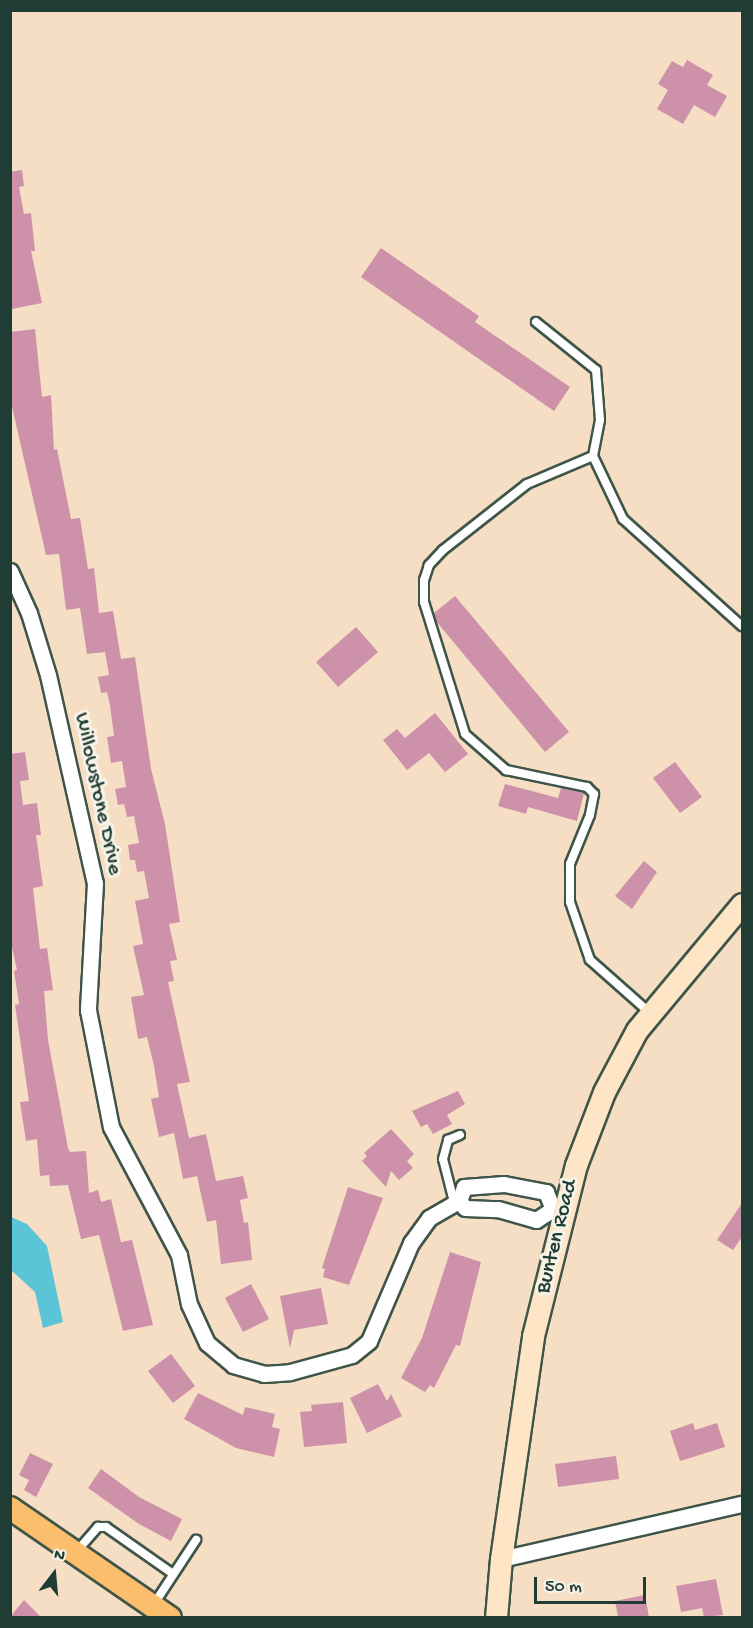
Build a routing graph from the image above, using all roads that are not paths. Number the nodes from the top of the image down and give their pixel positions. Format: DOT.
graph roads {
  1 [pos="536,322"];
  2 [pos="593,456"];
  3 [pos="10,571"];
  4 [pos="742,626"];
  5 [pos="742,904"];
  6 [pos="650,1013"];
  7 [pos="460,1135"];
  8 [pos="491,1185"];
  9 [pos="457,1202"];
  10 [pos="491,1208"];
  11 [pos="557,1211"];
  12 [pos="742,1504"];
  13 [pos="10,1508"];
  14 [pos="196,1540"];
  15 [pos="77,1551"];
  16 [pos="501,1559"];
  17 [pos="174,1574"];
  18 [pos="162,1611"];
  19 [pos="496,1617"];
  1 -- 2 [label="lane"];
  2 -- 4 [label="lane"];
  2 -- 6 [label="lane"];
  3 -- 9 [label="street, Willowstone Drive"];
  5 -- 6 [label="street, Bunten Road"];
  6 -- 11 [label="street, Bunten Road"];
  7 -- 9 [label="lane"];
  8 -- 9 [label="street, Willowstone Drive"];
  8 -- 10 [label="street"];
  8 -- 11 [label="street, Willowstone Drive"];
  9 -- 10 [label="street"];
  10 -- 11 [label="street"];
  11 -- 16 [label="street, Bunten Road"];
  12 -- 16 [label="street"];
  13 -- 15 [label="main road"];
  14 -- 17 [label="lane"];
  15 -- 17 [label="lane"];
  15 -- 18 [label="main road"];
  16 -- 19 [label="street, Bunten Road"];
  17 -- 18 [label="lane"];
}
